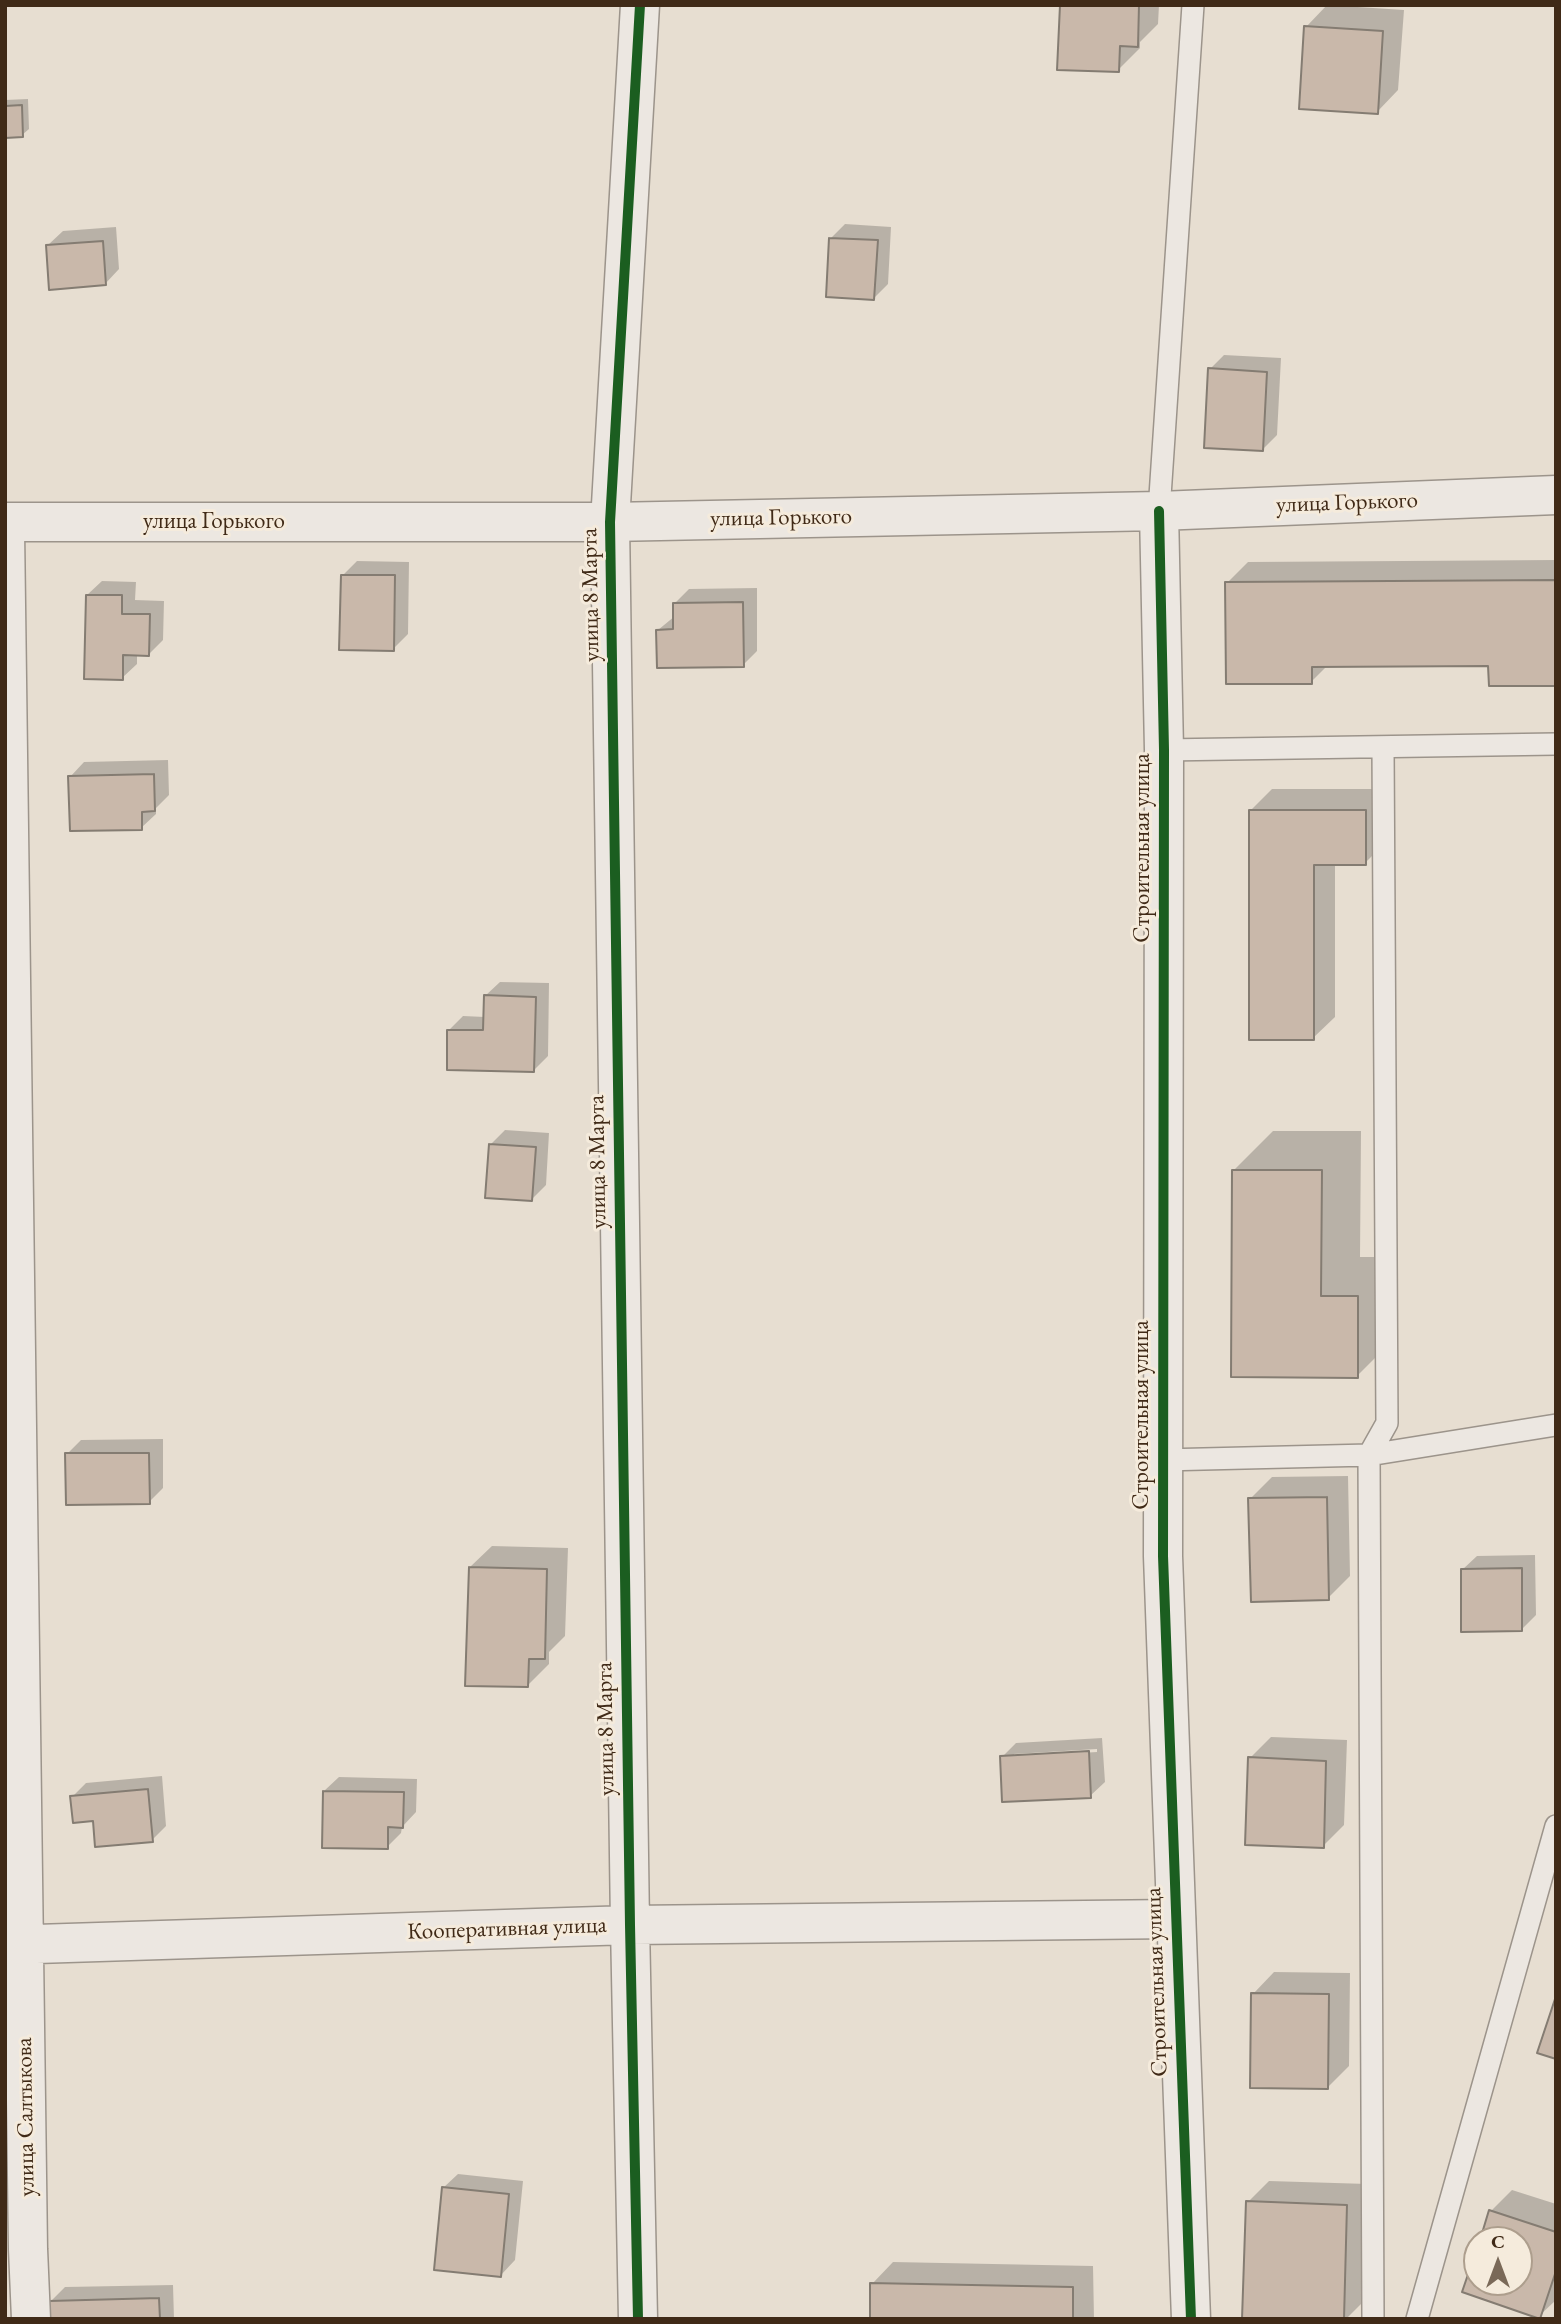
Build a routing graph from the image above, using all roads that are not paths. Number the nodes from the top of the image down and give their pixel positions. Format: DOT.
graph roads {
  1 [pos="640,5"];
  2 [pos="1193,5"];
  3 [pos="1556,495"];
  4 [pos="1159,511"];
  5 [pos="5,522"];
  6 [pos="610,522"];
  7 [pos="5,530"];
  8 [pos="1556,744"];
  9 [pos="1383,747"];
  10 [pos="1164,750"];
  11 [pos="1556,1425"];
  12 [pos="1370,1455"];
  13 [pos="1162,1460"];
  14 [pos="1556,1826"];
  15 [pos="1176,1919"];
  16 [pos="630,1925"];
  17 [pos="14,1945"];
  18 [pos="31,2319"];
  19 [pos="638,2319"];
  20 [pos="1191,2319"];
  21 [pos="1373,2319"];
  22 [pos="1417,2319"];
  1 -- 6 [label="street, улица 8 Марта"];
  2 -- 4 [label="lane"];
  3 -- 4 [label="street, улица Горького"];
  4 -- 6 [label="street, улица Горького"];
  4 -- 10 [label="street, Строительная улица"];
  5 -- 6 [label="street, улица Горького"];
  6 -- 16 [label="street, улица 8 Марта"];
  7 -- 17 [label="street, улица Салтыкова"];
  8 -- 9 [label="lane"];
  9 -- 10 [label="lane"];
  9 -- 12 [label="lane"];
  10 -- 13 [label="street, Строительная улица"];
  11 -- 12 [label="lane"];
  12 -- 13 [label="lane"];
  12 -- 21 [label="lane"];
  13 -- 15 [label="street, Строительная улица"];
  14 -- 22 [label="lane"];
  15 -- 16 [label="street, Кооперативная улица"];
  15 -- 20 [label="street, Строительная улица"];
  16 -- 17 [label="street, Кооперативная улица"];
  16 -- 19 [label="street, улица 8 Марта"];
  17 -- 18 [label="street, улица Салтыкова"];
}
